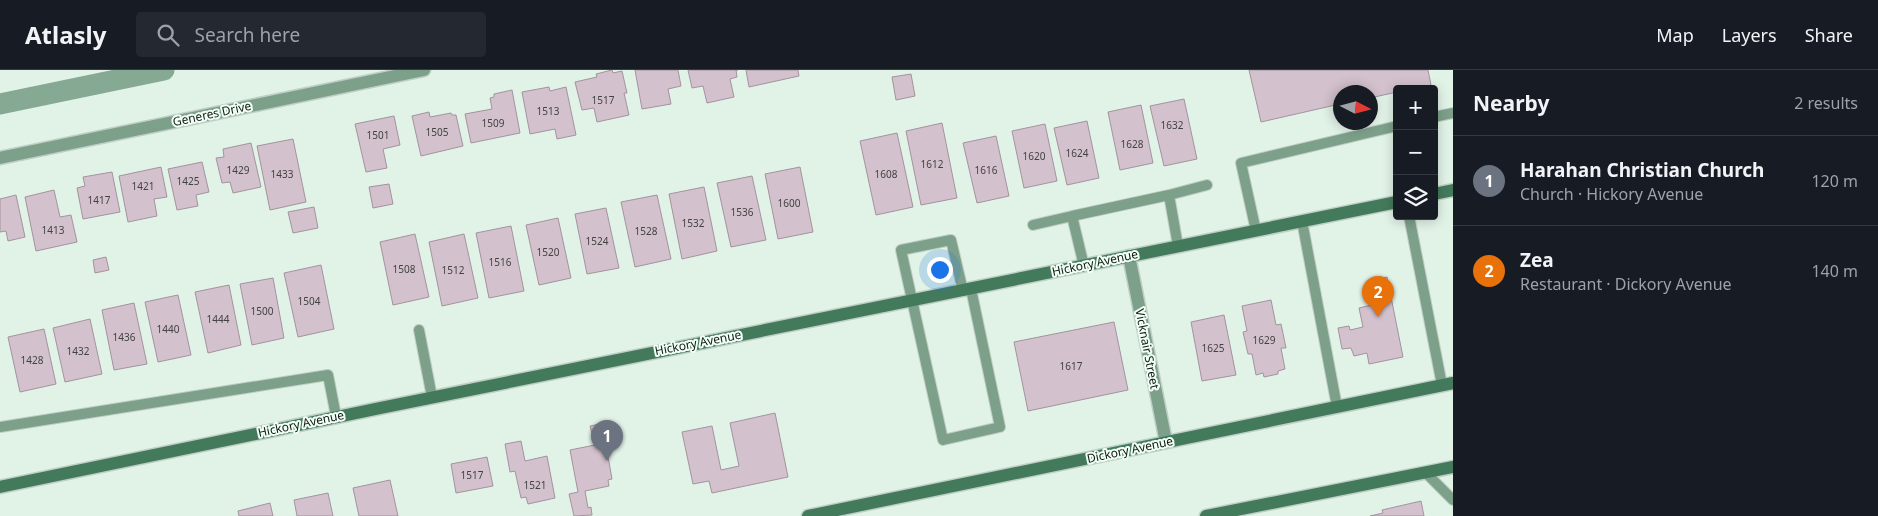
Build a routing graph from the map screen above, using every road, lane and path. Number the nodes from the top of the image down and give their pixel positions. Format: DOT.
graph roads {
  1 [pos="424,70"];
  2 [pos="1453,113"];
  3 [pos="1438,116"];
  4 [pos="1393,127"];
  5 [pos="0,158"];
  6 [pos="1207,185"];
  7 [pos="1453,190"];
  8 [pos="1438,193"];
  9 [pos="1169,195"];
  10 [pos="1393,203"];
  11 [pos="1072,216"];
  12 [pos="1410,220"];
  13 [pos="1302,221"];
  14 [pos="1033,225"];
  15 [pos="1256,231"];
  16 [pos="1178,246"];
  17 [pos="1129,256"];
  18 [pos="1084,266"];
  19 [pos="967,290"];
  20 [pos="911,301"];
  21 [pos="419,330"];
  22 [pos="1448,384"];
  23 [pos="432,397"];
  24 [pos="1337,407"];
  25 [pos="336,416"];
  26 [pos="0,427"];
  27 [pos="1166,442"];
  28 [pos="1453,467"];
  29 [pos="1425,472"];
  30 [pos="0,487"];
  31 [pos="1453,500"];
  32 [pos="808,516"];
  33 [pos="1206,516"];
  1 -- 5 [label="street, Generes Drive"];
  2 -- 3 [label="lane"];
  4 -- 15 [label="lane"];
  6 -- 9 [label="lane"];
  7 -- 8 [label="main road"];
  9 -- 11 [label="lane"];
  9 -- 16 [label="lane"];
  10 -- 13 [label="main road, Hickory Avenue"];
  11 -- 14 [label="lane"];
  11 -- 18 [label="lane"];
  12 -- 22 [label="lane"];
  13 -- 15 [label="main road, Hickory Avenue"];
  13 -- 24 [label="lane"];
  15 -- 16 [label="main road, Hickory Avenue"];
  16 -- 17 [label="main road, Hickory Avenue"];
  17 -- 18 [label="main road, Hickory Avenue"];
  17 -- 27 [label="street, Vicknair Street"];
  18 -- 19 [label="main road, Hickory Avenue"];
  19 -- 20 [label="main road, Hickory Avenue"];
  19 -- 20 [label="lane"];
  19 -- 20 [label="lane"];
  20 -- 23 [label="main road, Hickory Avenue"];
  21 -- 23 [label="lane"];
  22 -- 24 [label="main road, Dickory Avenue"];
  23 -- 25 [label="main road, Hickory Avenue"];
  24 -- 27 [label="main road, Dickory Avenue"];
  25 -- 26 [label="lane"];
  25 -- 30 [label="main road, Hickory Avenue"];
  27 -- 32 [label="main road, Dickory Avenue"];
  28 -- 29 [label="main road"];
  29 -- 31 [label="lane"];
  29 -- 33 [label="main road"];
}
